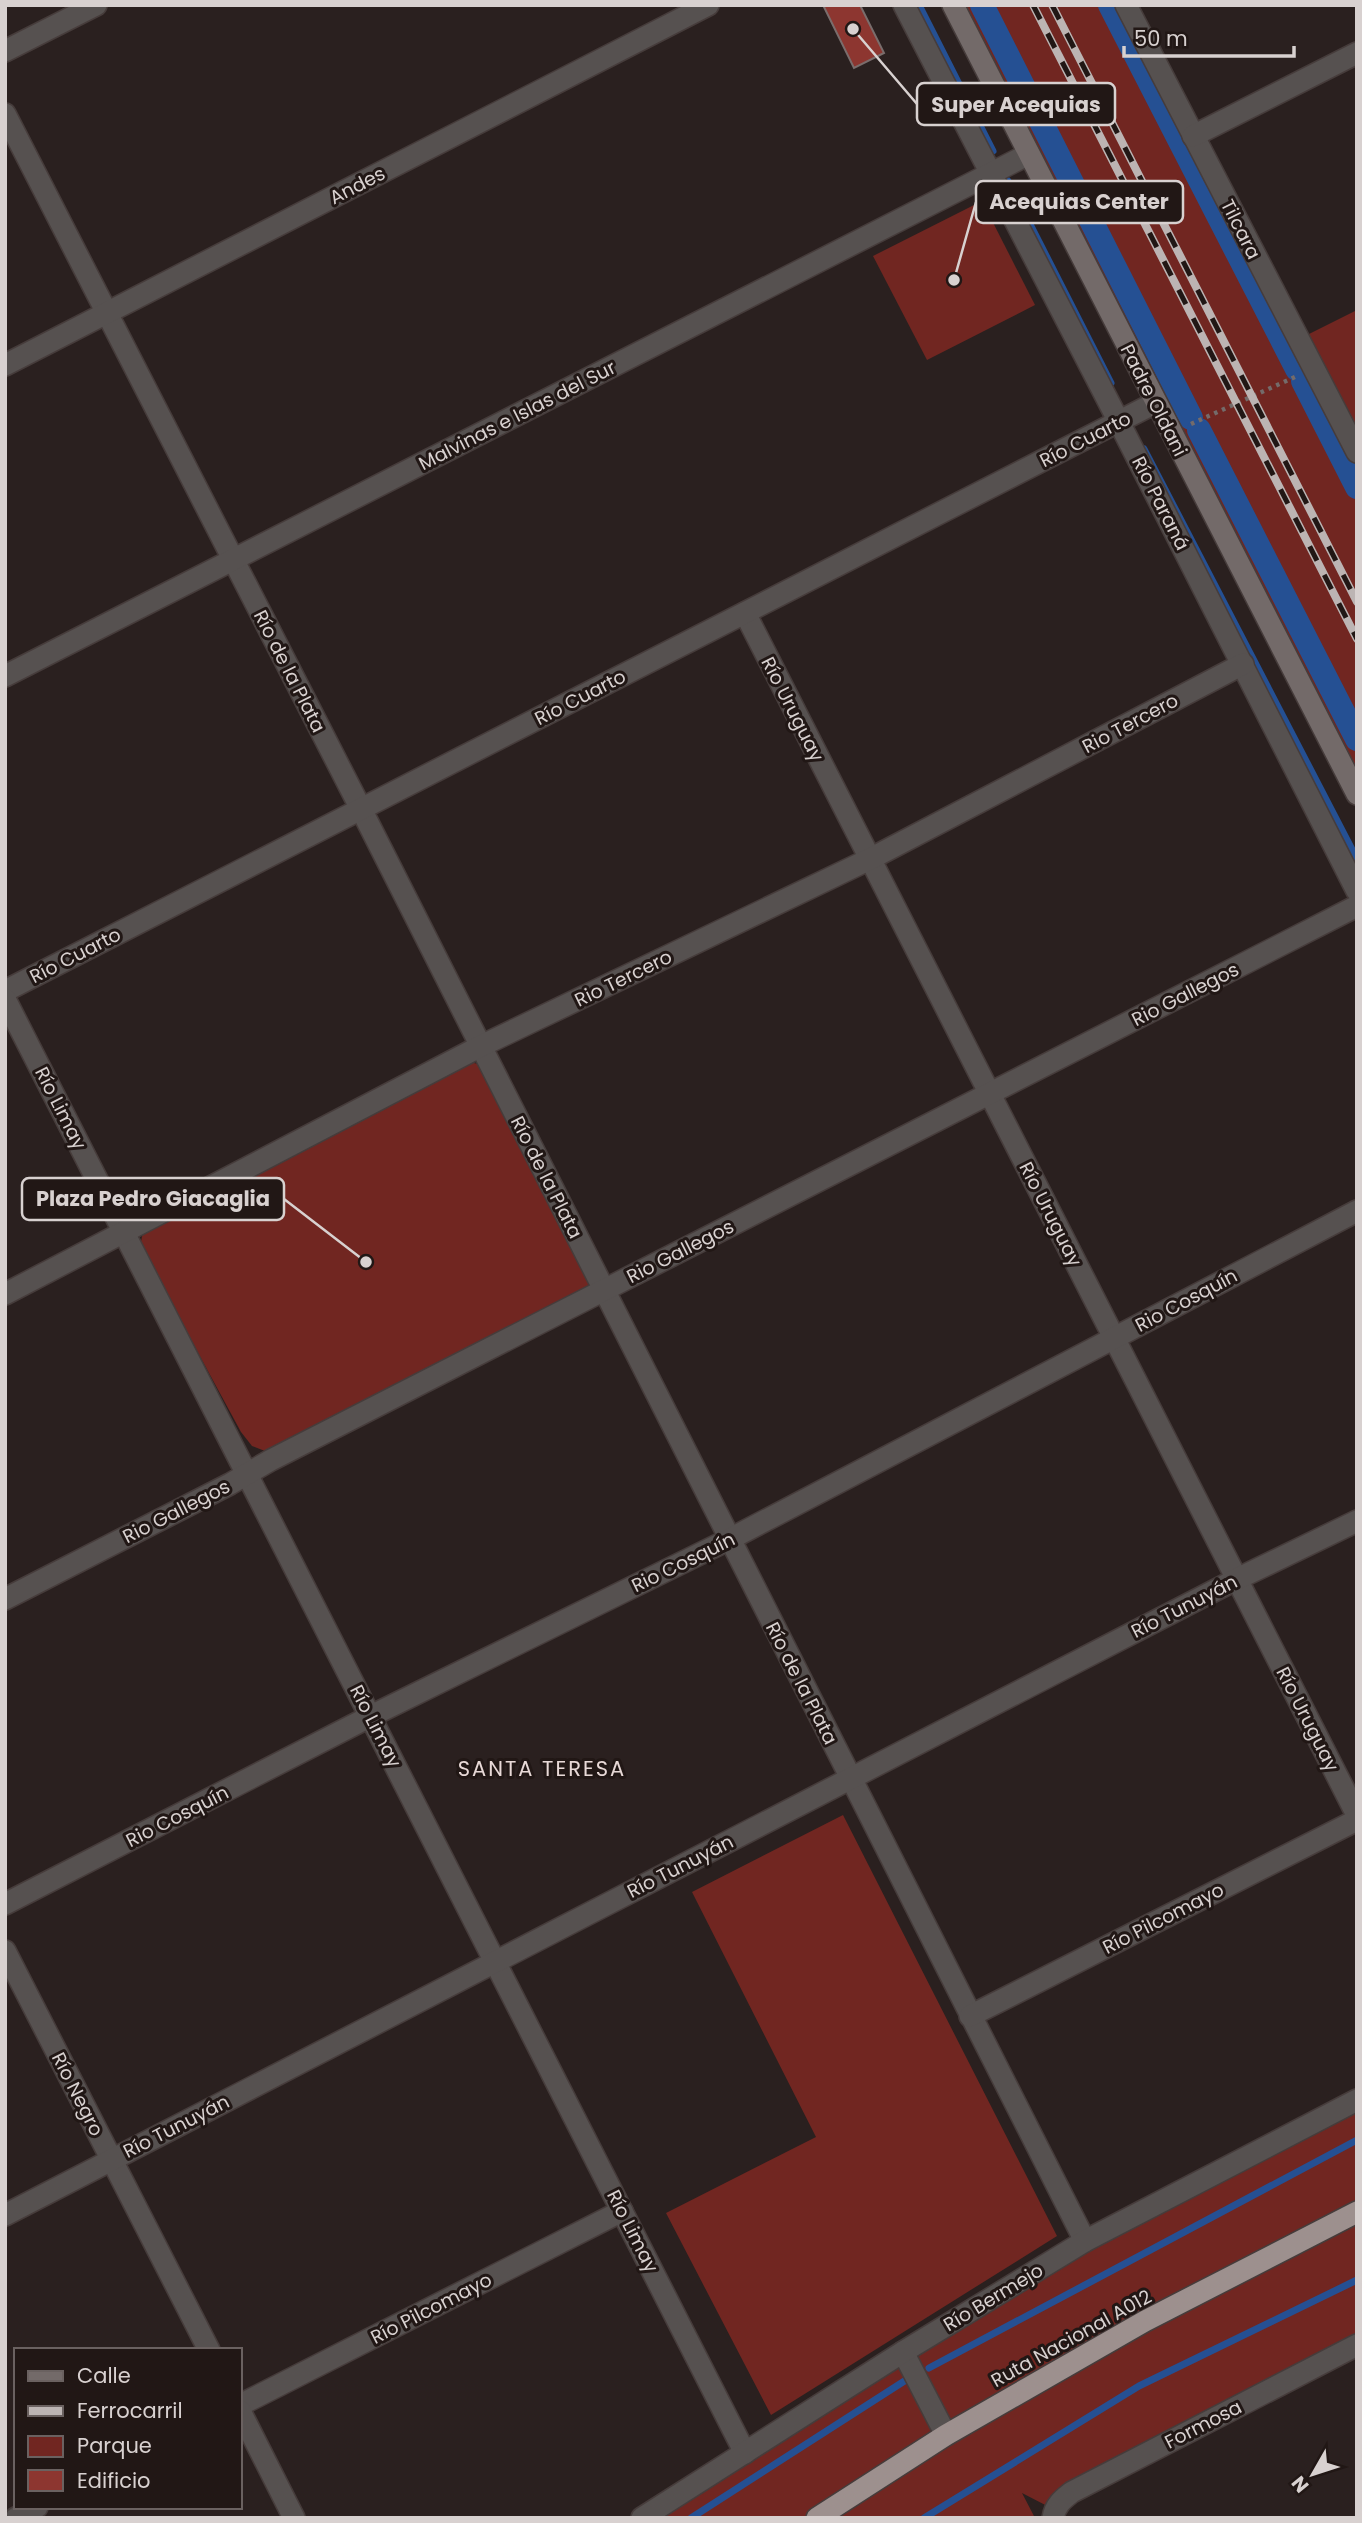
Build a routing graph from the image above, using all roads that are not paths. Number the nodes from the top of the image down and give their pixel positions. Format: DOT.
graph roads {
  1 [pos="96,5"];
  2 [pos="708,5"];
  3 [pos="904,5"];
  4 [pos="953,5"];
  5 [pos="1126,5"];
  6 [pos="5,51"];
  7 [pos="1357,53"];
  8 [pos="5,114"];
  9 [pos="1193,136"];
  10 [pos="1029,154"];
  11 [pos="991,173"];
  12 [pos="107,313"];
  13 [pos="5,365"];
  14 [pos="1155,403"];
  15 [pos="1119,422"];
  16 [pos="1357,452"];
  17 [pos="234,560"];
  18 [pos="745,613"];
  19 [pos="1243,664"];
  20 [pos="5,676"];
  21 [pos="1357,794"];
  22 [pos="361,809"];
  23 [pos="870,859"];
  24 [pos="1357,891"];
  25 [pos="1357,906"];
  26 [pos="5,990"];
  27 [pos="5,999"];
  28 [pos="481,1046"];
  29 [pos="989,1093"];
  30 [pos="1357,1211"];
  31 [pos="124,1232"];
  32 [pos="604,1290"];
  33 [pos="5,1294"];
  34 [pos="1114,1338"];
  35 [pos="247,1474"];
  36 [pos="1357,1521"];
  37 [pos="730,1539"];
  38 [pos="1237,1579"];
  39 [pos="5,1599"];
  40 [pos="371,1716"];
  41 [pos="850,1778"];
  42 [pos="1357,1818"];
  43 [pos="5,1904"];
  44 [pos="5,1951"];
  45 [pos="496,1962"];
  46 [pos="970,2016"];
  47 [pos="1357,2100"];
  48 [pos="112,2160"];
  49 [pos="622,2211"];
  50 [pos="1357,2212"];
  51 [pos="5,2215"];
  52 [pos="1085,2241"];
  53 [pos="1357,2345"];
  54 [pos="208,2348"];
  55 [pos="903,2352"];
  56 [pos="242,2404"];
  57 [pos="242,2415"];
  58 [pos="946,2435"];
  59 [pos="746,2453"];
  60 [pos="33,2509"];
  61 [pos="1054,2514"];
  62 [pos="16,2518"];
  63 [pos="294,2518"];
  64 [pos="642,2518"];
  65 [pos="817,2518"];
  1 -- 6 [label="street"];
  2 -- 12 [label="street, Andes"];
  3 -- 11 [label="street, Río Paraná"];
  4 -- 10 [label="main road, Padre Oldani"];
  5 -- 9 [label="street, Tilcara"];
  7 -- 9 [label="street"];
  8 -- 12 [label="street, Río de la Plata"];
  9 -- 16 [label="street, Tilcara"];
  10 -- 11 [label="street, Malvinas e Islas del Sur"];
  10 -- 14 [label="main road, Padre Oldani"];
  11 -- 15 [label="street, Río Paraná"];
  11 -- 17 [label="street, Malvinas e Islas del Sur"];
  12 -- 13 [label="street, Andes"];
  12 -- 17 [label="street, Río de la Plata"];
  14 -- 15 [label="street, Río Cuarto"];
  14 -- 21 [label="main road, Padre Oldani"];
  15 -- 18 [label="street, Río Cuarto"];
  15 -- 19 [label="street, Río Paraná"];
  17 -- 20 [label="street, Malvinas e Islas del Sur"];
  17 -- 22 [label="street, Río de la Plata"];
  18 -- 22 [label="street, Río Cuarto"];
  18 -- 23 [label="street, Río Uruguay"];
  19 -- 23 [label="street, Rio Tercero"];
  19 -- 24 [label="street, Río Paraná"];
  22 -- 26 [label="street, Río Cuarto"];
  22 -- 28 [label="street, Río de la Plata"];
  23 -- 28 [label="street, Rio Tercero"];
  23 -- 29 [label="street, Río Uruguay"];
  25 -- 29 [label="street, Rio Gallegos"];
  27 -- 31 [label="street, Río Limay"];
  28 -- 31 [label="street, Rio Tercero"];
  28 -- 32 [label="street, Río de la Plata"];
  29 -- 32 [label="street, Rio Gallegos"];
  29 -- 34 [label="street, Río Uruguay"];
  30 -- 34 [label="street, Rio Cosquín"];
  31 -- 33 [label="street, Rio Tercero"];
  31 -- 35 [label="street, Río Limay"];
  32 -- 35 [label="street, Rio Gallegos"];
  32 -- 37 [label="street, Río de la Plata"];
  34 -- 37 [label="street, Rio Cosquín"];
  34 -- 38 [label="street, Río Uruguay"];
  35 -- 39 [label="street, Rio Gallegos"];
  35 -- 40 [label="street, Río Limay"];
  36 -- 38 [label="street, Río Tunuyán"];
  37 -- 40 [label="street, Rio Cosquín"];
  37 -- 41 [label="street, Río de la Plata"];
  38 -- 41 [label="street, Río Tunuyán"];
  38 -- 42 [label="street, Río Uruguay"];
  40 -- 43 [label="street, Rio Cosquín"];
  40 -- 45 [label="street, Río Limay"];
  41 -- 45 [label="street, Río Tunuyán"];
  41 -- 46 [label="street, Río de la Plata"];
  42 -- 46 [label="street, Río Pilcomayo"];
  44 -- 48 [label="street, Río Negro"];
  45 -- 48 [label="street, Río Tunuyán"];
  45 -- 49 [label="street, Río Limay"];
  46 -- 52 [label="street, Río de la Plata"];
  47 -- 52 [label="street, Río Bermejo"];
  48 -- 51 [label="street, Río Tunuyán"];
  48 -- 54 [label="street, Río Negro"];
  49 -- 56 [label="street, Río Pilcomayo"];
  49 -- 59 [label="street, Río Limay"];
  50 -- 58 [label="highway, Ruta Nacional A012"];
  52 -- 55 [label="street, Río Bermejo"];
  53 -- 61 [label="street, Formosa"];
  55 -- 58 [label="street"];
  55 -- 59 [label="street, Río Bermejo"];
  57 -- 63 [label="street"];
  58 -- 65 [label="highway, Ruta Nacional A012"];
  59 -- 64 [label="street, Río Bermejo"];
  60 -- 62 [label="street"];
}
